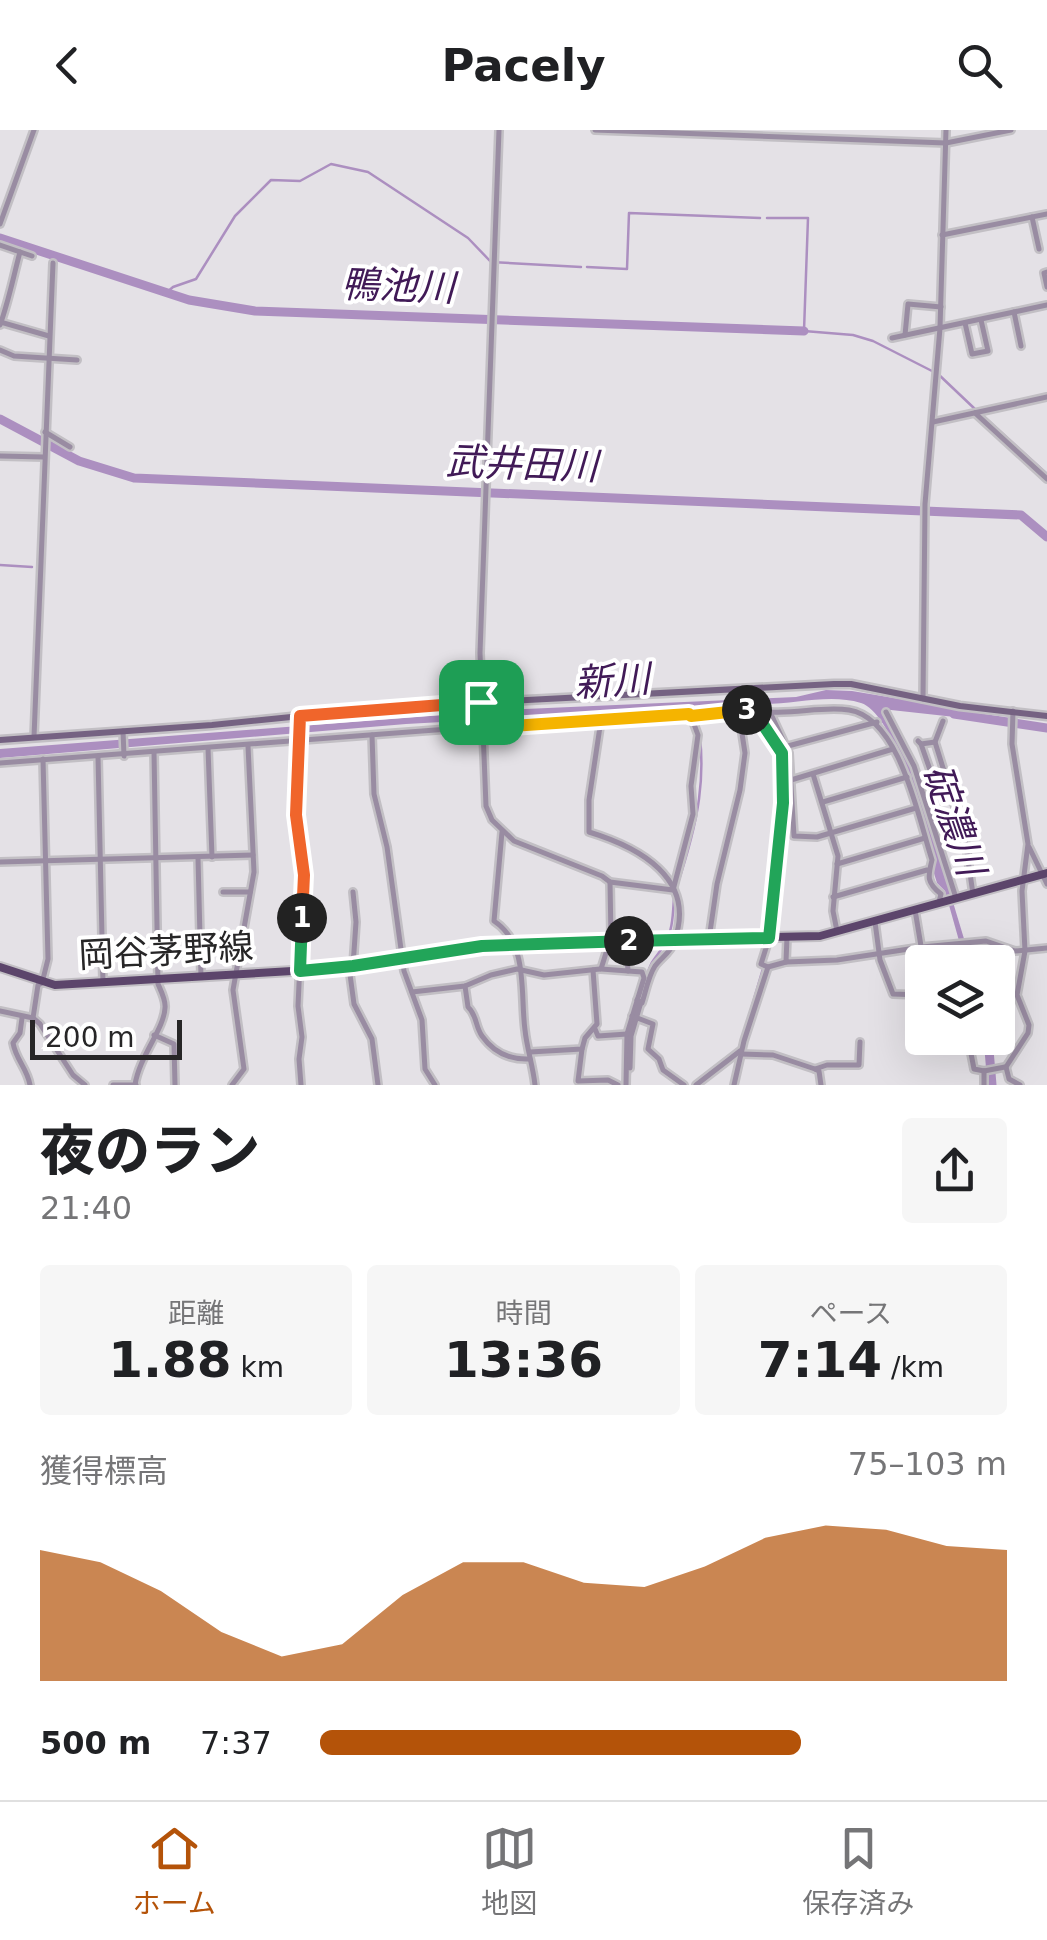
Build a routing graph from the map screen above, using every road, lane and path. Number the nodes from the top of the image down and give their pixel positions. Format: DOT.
graph roads {
  1 [pos="34,130"];
  2 [pos="499,130"];
  3 [pos="595,130"];
  4 [pos="856,130"];
  5 [pos="946,130"];
  6 [pos="1011,130"];
  7 [pos="650,131"];
  8 [pos="678,132"];
  9 [pos="705,132"];
  10 [pos="856,139"];
  11 [pos="946,143"];
  12 [pos="1047,214"];
  13 [pos="1032,217"];
  14 [pos="0,224"];
  15 [pos="942,235"];
  16 [pos="0,246"];
  17 [pos="1039,249"];
  18 [pos="20,252"];
  19 [pos="32,256"];
  20 [pos="52,263"];
  21 [pos="1047,272"];
  22 [pos="1047,287"];
  23 [pos="1047,305"];
  24 [pos="940,307"];
  25 [pos="1014,312"];
  26 [pos="982,320"];
  27 [pos="965,323"];
  28 [pos="0,324"];
  29 [pos="940,328"];
  30 [pos="49,336"];
  31 [pos="905,336"];
  32 [pos="892,338"];
  33 [pos="1021,346"];
  34 [pos="0,350"];
  35 [pos="48,358"];
  36 [pos="77,360"];
  37 [pos="1047,397"];
  38 [pos="975,413"];
  39 [pos="933,422"];
  40 [pos="45,433"];
  41 [pos="70,447"];
  42 [pos="44,454"];
  43 [pos="0,456"];
  44 [pos="1047,479"];
  45 [pos="744,692"];
  46 [pos="923,699"];
  47 [pos="481,705"];
  48 [pos="744,709"];
  49 [pos="754,711"];
  50 [pos="770,712"];
  51 [pos="886,712"];
  52 [pos="1012,714"];
  53 [pos="691,716"];
  54 [pos="1047,716"];
  55 [pos="300,719"];
  56 [pos="601,720"];
  57 [pos="943,721"];
  58 [pos="878,722"];
  59 [pos="482,726"];
  60 [pos="123,734"];
  61 [pos="372,736"];
  62 [pos="34,737"];
  63 [pos="299,739"];
  64 [pos="0,740"];
  65 [pos="935,742"];
  66 [pos="248,746"];
  67 [pos="787,746"];
  68 [pos="208,748"];
  69 [pos="893,750"];
  70 [pos="154,752"];
  71 [pos="124,754"];
  72 [pos="98,756"];
  73 [pos="44,759"];
  74 [pos="0,763"];
  75 [pos="813,774"];
  76 [pos="906,778"];
  77 [pos="791,780"];
  78 [pos="950,786"];
  79 [pos="823,802"];
  80 [pos="916,808"];
  81 [pos="502,832"];
  82 [pos="832,833"];
  83 [pos="925,838"];
  84 [pos="1028,844"];
  85 [pos="253,854"];
  86 [pos="212,857"];
  87 [pos="156,858"];
  88 [pos="198,858"];
  89 [pos="100,860"];
  90 [pos="46,861"];
  91 [pos="0,862"];
  92 [pos="837,864"];
  93 [pos="928,870"];
  94 [pos="1045,873"];
  95 [pos="1024,880"];
  96 [pos="610,882"];
  97 [pos="673,884"];
  98 [pos="1047,884"];
  99 [pos="223,892"];
  100 [pos="251,892"];
  101 [pos="353,892"];
  102 [pos="973,894"];
  103 [pos="833,896"];
  104 [pos="948,900"];
  105 [pos="915,910"];
  106 [pos="875,922"];
  107 [pos="838,932"];
  108 [pos="200,936"];
  109 [pos="769,938"];
  110 [pos="786,938"];
  111 [pos="709,939"];
  112 [pos="242,940"];
  113 [pos="669,940"];
  114 [pos="609,941"];
  115 [pos="626,941"];
  116 [pos="512,944"];
  117 [pos="922,945"];
  118 [pos="957,945"];
  119 [pos="1004,945"];
  120 [pos="1015,948"];
  121 [pos="1047,948"];
  122 [pos="905,950"];
  123 [pos="1025,951"];
  124 [pos="881,955"];
  125 [pos="402,959"];
  126 [pos="786,962"];
  127 [pos="351,966"];
  128 [pos="0,967"];
  129 [pos="768,967"];
  130 [pos="601,969"];
  131 [pos="593,970"];
  132 [pos="300,971"];
  133 [pos="520,971"];
  134 [pos="628,971"];
  135 [pos="236,975"];
  136 [pos="201,977"];
  137 [pos="158,979"];
  138 [pos="42,983"];
  139 [pos="104,983"];
  140 [pos="466,986"];
  141 [pos="412,992"];
  142 [pos="905,994"];
  143 [pos="639,1001"];
  144 [pos="0,1011"];
  145 [pos="634,1017"];
  146 [pos="22,1018"];
  147 [pos="33,1018"];
  148 [pos="595,1029"];
  149 [pos="627,1034"];
  150 [pos="154,1035"];
  151 [pos="860,1042"];
  152 [pos="582,1050"];
  153 [pos="742,1052"];
  154 [pos="971,1055"];
  155 [pos="530,1056"];
  156 [pos="1006,1067"];
  157 [pos="815,1069"];
  158 [pos="990,1069"];
  159 [pos="30,1085"];
  160 [pos="85,1085"];
  161 [pos="113,1085"];
  162 [pos="136,1085"];
  163 [pos="175,1085"];
  164 [pos="232,1085"];
  165 [pos="302,1085"];
  166 [pos="378,1085"];
  167 [pos="436,1085"];
  168 [pos="535,1085"];
  169 [pos="618,1085"];
  170 [pos="628,1085"];
  171 [pos="684,1085"];
  172 [pos="696,1085"];
  173 [pos="734,1085"];
  174 [pos="821,1085"];
  175 [pos="984,1085"];
  176 [pos="1020,1085"];
  1 -- 14 [label="street"];
  2 -- 47 [label="street"];
  3 -- 7 [label="street"];
  4 -- 10 [label="street"];
  5 -- 11 [label="street"];
  6 -- 11 [label="street"];
  7 -- 8 [label="street"];
  8 -- 9 [label="street"];
  9 -- 10 [label="street"];
  10 -- 11 [label="street"];
  11 -- 15 [label="street"];
  12 -- 13 [label="street"];
  13 -- 15 [label="street"];
  13 -- 17 [label="street"];
  15 -- 24 [label="street"];
  16 -- 18 [label="street"];
  18 -- 19 [label="street"];
  18 -- 28 [label="street"];
  20 -- 30 [label="street"];
  21 -- 22 [label="street"];
  23 -- 25 [label="street"];
  24 -- 29 [label="street"];
  24 -- 31 [label="street"];
  25 -- 26 [label="street"];
  25 -- 33 [label="street"];
  26 -- 27 [label="street"];
  26 -- 27 [label="street"];
  27 -- 29 [label="street"];
  28 -- 30 [label="street"];
  29 -- 31 [label="street"];
  29 -- 39 [label="street"];
  30 -- 35 [label="street"];
  31 -- 32 [label="street"];
  34 -- 35 [label="street"];
  35 -- 36 [label="street"];
  35 -- 40 [label="street"];
  37 -- 38 [label="street"];
  38 -- 39 [label="street"];
  38 -- 44 [label="street"];
  39 -- 46 [label="street"];
  40 -- 41 [label="street"];
  40 -- 42 [label="street"];
  42 -- 43 [label="street"];
  42 -- 62 [label="street"];
  45 -- 46 [label="street"];
  45 -- 47 [label="street"];
  45 -- 48 [label="street"];
  46 -- 52 [label="street"];
  47 -- 55 [label="street"];
  47 -- 59 [label="street"];
  48 -- 49 [label="street"];
  48 -- 53 [label="street"];
  48 -- 111 [label="street"];
  49 -- 50 [label="street"];
  49 -- 109 [label="street"];
  50 -- 58 [label="street"];
  50 -- 67 [label="street"];
  51 -- 104 [label="street"];
  52 -- 54 [label="street"];
  52 -- 84 [label="street"];
  53 -- 56 [label="street"];
  53 -- 97 [label="street"];
  55 -- 60 [label="street"];
  55 -- 63 [label="street"];
  56 -- 59 [label="street"];
  56 -- 97 [label="street"];
  57 -- 65 [label="street"];
  58 -- 67 [label="street"];
  58 -- 69 [label="street"];
  59 -- 61 [label="street"];
  59 -- 81 [label="street"];
  60 -- 62 [label="street"];
  60 -- 71 [label="street"];
  61 -- 63 [label="street"];
  61 -- 125 [label="street"];
  62 -- 64 [label="street"];
  63 -- 66 [label="street"];
  63 -- 132 [label="street"];
  65 -- 78 [label="street"];
  65 -- 78 [label="street"];
  66 -- 68 [label="street"];
  66 -- 85 [label="street"];
  67 -- 77 [label="street"];
  68 -- 70 [label="street"];
  68 -- 86 [label="street"];
  69 -- 75 [label="street"];
  69 -- 76 [label="street"];
  70 -- 71 [label="street"];
  70 -- 87 [label="street"];
  71 -- 72 [label="street"];
  72 -- 73 [label="street"];
  72 -- 89 [label="street"];
  73 -- 74 [label="street"];
  73 -- 90 [label="street"];
  75 -- 77 [label="street"];
  75 -- 79 [label="street"];
  76 -- 79 [label="street"];
  76 -- 80 [label="street"];
  77 -- 82 [label="street"];
  78 -- 102 [label="street"];
  79 -- 82 [label="street"];
  80 -- 82 [label="street"];
  80 -- 83 [label="street"];
  81 -- 96 [label="street"];
  81 -- 116 [label="street"];
  82 -- 92 [label="street"];
  83 -- 92 [label="street"];
  83 -- 93 [label="street"];
  84 -- 94 [label="street"];
  84 -- 95 [label="street"];
  85 -- 86 [label="street"];
  85 -- 100 [label="street"];
  86 -- 88 [label="street"];
  87 -- 88 [label="street"];
  87 -- 89 [label="street"];
  87 -- 137 [label="street"];
  88 -- 108 [label="street"];
  89 -- 90 [label="street"];
  89 -- 139 [label="street"];
  90 -- 91 [label="street"];
  90 -- 138 [label="street"];
  92 -- 103 [label="street"];
  93 -- 103 [label="street"];
  93 -- 104 [label="street"];
  94 -- 95 [label="main road, 岡谷茅野線"];
  94 -- 98 [label="street"];
  95 -- 102 [label="main road, 岡谷茅野線"];
  95 -- 123 [label="street"];
  96 -- 97 [label="street"];
  96 -- 114 [label="street"];
  97 -- 113 [label="street"];
  99 -- 100 [label="street"];
  100 -- 112 [label="street"];
  101 -- 127 [label="street"];
  102 -- 104 [label="main road, 岡谷茅野線"];
  103 -- 107 [label="street"];
  104 -- 105 [label="main road, 岡谷茅野線"];
  105 -- 106 [label="main road, 岡谷茅野線"];
  105 -- 117 [label="street"];
  106 -- 107 [label="main road, 岡谷茅野線"];
  106 -- 124 [label="street"];
  107 -- 110 [label="main road, 岡谷茅野線"];
  108 -- 112 [label="street"];
  108 -- 136 [label="street"];
  109 -- 110 [label="main road, 岡谷茅野線"];
  109 -- 111 [label="main road, 岡谷茅野線"];
  109 -- 129 [label="street"];
  110 -- 126 [label="street"];
  111 -- 113 [label="main road, 岡谷茅野線"];
  112 -- 135 [label="street"];
  113 -- 115 [label="main road, 岡谷茅野線"];
  113 -- 143 [label="street"];
  114 -- 115 [label="main road, 岡谷茅野線"];
  114 -- 116 [label="main road, 岡谷茅野線"];
  114 -- 130 [label="street"];
  115 -- 134 [label="street"];
  116 -- 125 [label="main road, 岡谷茅野線"];
  116 -- 133 [label="street"];
  118 -- 119 [label="street"];
  120 -- 123 [label="street"];
  121 -- 123 [label="street"];
  122 -- 124 [label="street"];
  123 -- 156 [label="street"];
  124 -- 126 [label="street"];
  124 -- 142 [label="street"];
  125 -- 127 [label="main road, 岡谷茅野線"];
  125 -- 141 [label="street"];
  126 -- 129 [label="street"];
  127 -- 132 [label="main road, 岡谷茅野線"];
  127 -- 166 [label="street"];
  128 -- 138 [label="main road, 岡谷茅野線"];
  129 -- 153 [label="street"];
  130 -- 131 [label="street"];
  130 -- 134 [label="street"];
  131 -- 133 [label="street"];
  131 -- 148 [label="street"];
  132 -- 135 [label="main road, 岡谷茅野線"];
  132 -- 165 [label="street"];
  133 -- 140 [label="street"];
  133 -- 155 [label="street"];
  134 -- 143 [label="street"];
  135 -- 136 [label="main road, 岡谷茅野線"];
  135 -- 164 [label="street"];
  136 -- 137 [label="main road, 岡谷茅野線"];
  137 -- 139 [label="main road, 岡谷茅野線"];
  137 -- 150 [label="street"];
  138 -- 139 [label="main road, 岡谷茅野線"];
  138 -- 147 [label="street"];
  140 -- 141 [label="street"];
  140 -- 155 [label="street"];
  141 -- 167 [label="street"];
  143 -- 145 [label="street"];
  144 -- 146 [label="street"];
  145 -- 149 [label="street"];
  145 -- 170 [label="street"];
  145 -- 171 [label="street"];
  146 -- 147 [label="street"];
  146 -- 159 [label="street"];
  147 -- 160 [label="street"];
  148 -- 149 [label="street"];
  148 -- 152 [label="street"];
  149 -- 170 [label="street"];
  150 -- 162 [label="street"];
  150 -- 163 [label="street"];
  151 -- 157 [label="street"];
  152 -- 155 [label="street"];
  152 -- 169 [label="street"];
  153 -- 157 [label="street"];
  153 -- 172 [label="street"];
  153 -- 173 [label="street"];
  154 -- 158 [label="street"];
  155 -- 168 [label="street"];
  156 -- 158 [label="street"];
  156 -- 176 [label="street"];
  157 -- 174 [label="street"];
  158 -- 175 [label="street"];
  161 -- 162 [label="street"];
}
